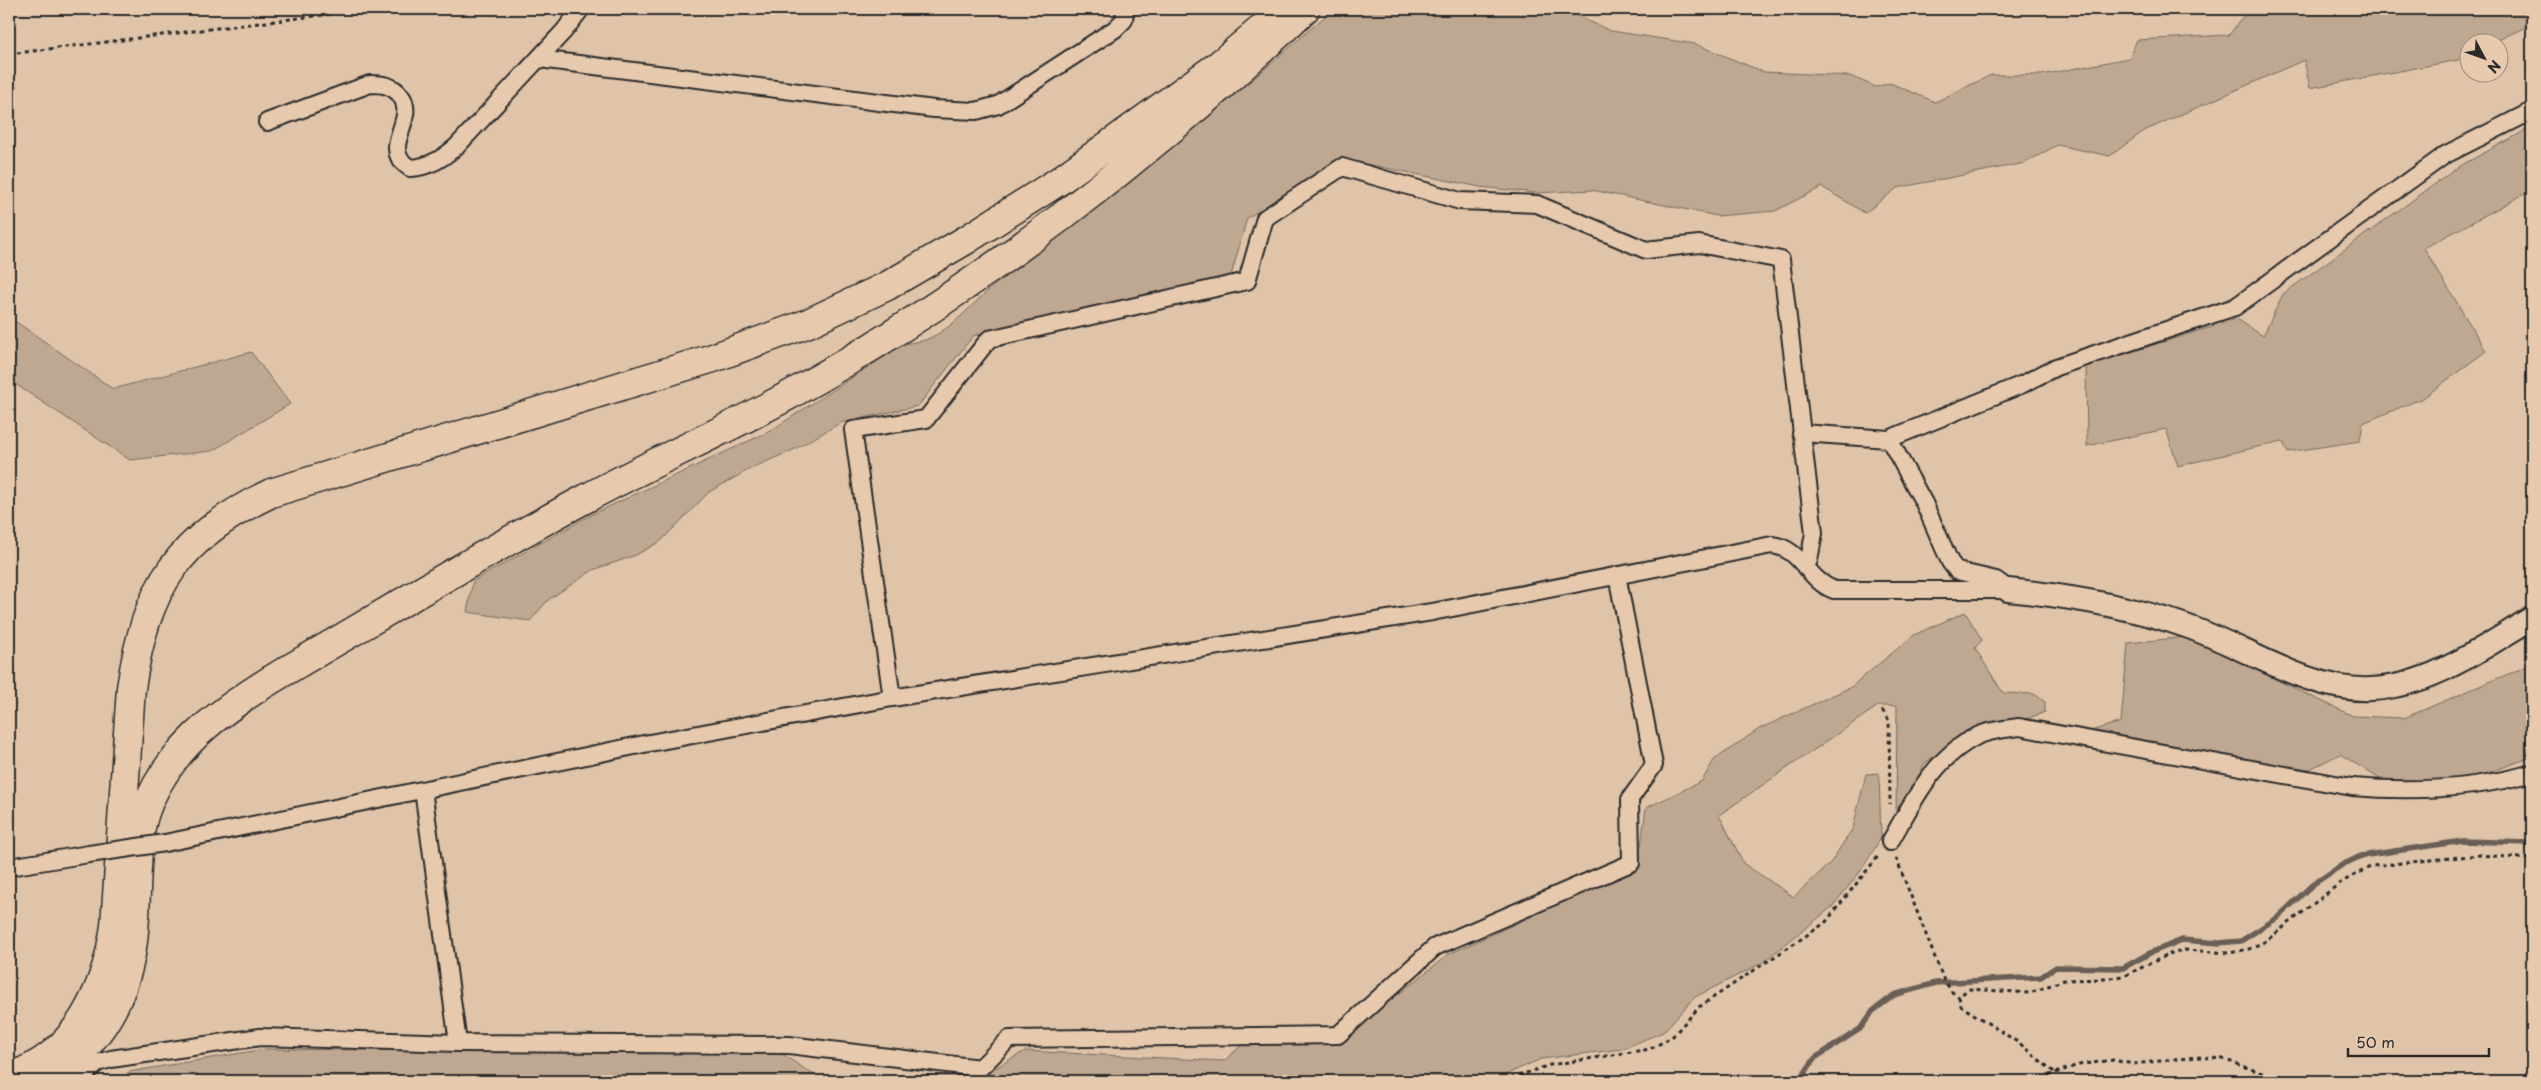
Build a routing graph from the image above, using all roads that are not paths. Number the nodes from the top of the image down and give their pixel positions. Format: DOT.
graph roads {
  1 [pos="581,9"];
  2 [pos="1125,9"];
  3 [pos="1285,9"];
  4 [pos="1305,9"];
  5 [pos="539,59"];
  6 [pos="2532,111"];
  7 [pos="267,122"];
  8 [pos="1801,433"];
  9 [pos="1889,439"];
  10 [pos="1805,567"];
  11 [pos="1618,575"];
  12 [pos="2008,590"];
  13 [pos="2532,618"];
  14 [pos="892,698"];
  15 [pos="2532,773"];
  16 [pos="423,790"];
  17 [pos="1890,842"];
  18 [pos="9,867"];
  19 [pos="458,1043"];
  20 [pos="9,1077"];
  21 [pos="45,1081"];
  22 [pos="78,1081"];
  1 -- 5 [label="street"];
  2 -- 5 [label="street"];
  3 -- 20 [label="highway"];
  4 -- 21 [label="highway"];
  5 -- 7 [label="street"];
  6 -- 9 [label="street"];
  8 -- 9 [label="street"];
  8 -- 10 [label="street"];
  8 -- 14 [label="street"];
  9 -- 12 [label="street"];
  10 -- 11 [label="street"];
  10 -- 12 [label="street"];
  11 -- 14 [label="street"];
  11 -- 19 [label="street"];
  12 -- 13 [label="street"];
  14 -- 16 [label="street"];
  15 -- 17 [label="street"];
  16 -- 18 [label="street, bridge"];
  16 -- 19 [label="street"];
  19 -- 22 [label="street"];
}
